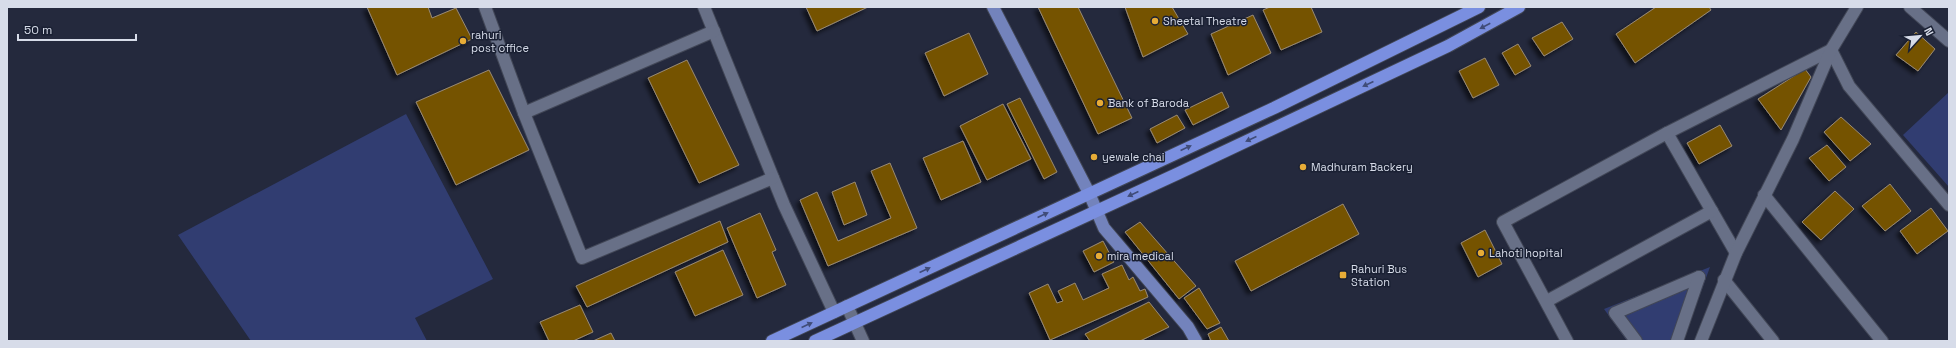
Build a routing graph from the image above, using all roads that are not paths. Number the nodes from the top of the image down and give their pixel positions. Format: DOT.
graph roads {
  1 [pos="485,7"];
  2 [pos="704,7"];
  3 [pos="993,7"];
  4 [pos="1480,7"];
  5 [pos="1519,7"];
  6 [pos="1858,7"];
  7 [pos="1910,7"];
  8 [pos="1501,12"];
  9 [pos="714,31"];
  10 [pos="1949,41"];
  11 [pos="1831,50"];
  12 [pos="524,113"];
  13 [pos="1667,133"];
  14 [pos="773,178"];
  15 [pos="1089,194"];
  16 [pos="1764,195"];
  17 [pos="1949,205"];
  18 [pos="1096,211"];
  19 [pos="1712,211"];
  20 [pos="1736,253"];
  21 [pos="1724,280"];
  22 [pos="1547,301"];
  23 [pos="847,306"];
  24 [pos="834,312"];
  25 [pos="855,323"];
  26 [pos="1875,338"];
  27 [pos="772,341"];
  28 [pos="815,341"];
  29 [pos="864,341"];
  30 [pos="1196,341"];
  31 [pos="1567,341"];
  32 [pos="1636,341"];
  33 [pos="1677,341"];
  34 [pos="1700,341"];
  35 [pos="1773,341"];
  1 -- 12 [label="street"];
  2 -- 9 [label="street"];
  3 -- 15 [label="main road"];
  15 -- 4 [label="highway, one-way"];
  5 -- 8 [label="highway"];
  6 -- 11 [label="street"];
  7 -- 10 [label="street"];
  8 -- 18 [label="highway, one-way"];
  9 -- 12 [label="street"];
  9 -- 14 [label="street"];
  11 -- 13 [label="street"];
  11 -- 16 [label="street"];
  11 -- 17 [label="street"];
  12 -- 14 [label="street"];
  13 -- 19 [label="street"];
  13 -- 22 [label="street"];
  14 -- 24 [label="street"];
  15 -- 18 [label="main road"];
  23 -- 15 [label="highway, one-way"];
  16 -- 20 [label="street"];
  16 -- 26 [label="street"];
  18 -- 25 [label="highway"];
  18 -- 30 [label="main road"];
  19 -- 20 [label="street"];
  19 -- 22 [label="street"];
  20 -- 21 [label="street"];
  21 -- 34 [label="street"];
  21 -- 35 [label="street"];
  22 -- 31 [label="street"];
  23 -- 24 [label="highway"];
  23 -- 25 [label="street"];
  27 -- 24 [label="highway, one-way"];
  25 -- 28 [label="highway"];
  25 -- 29 [label="street"];
  32 -- 33 [label="street"];
}
